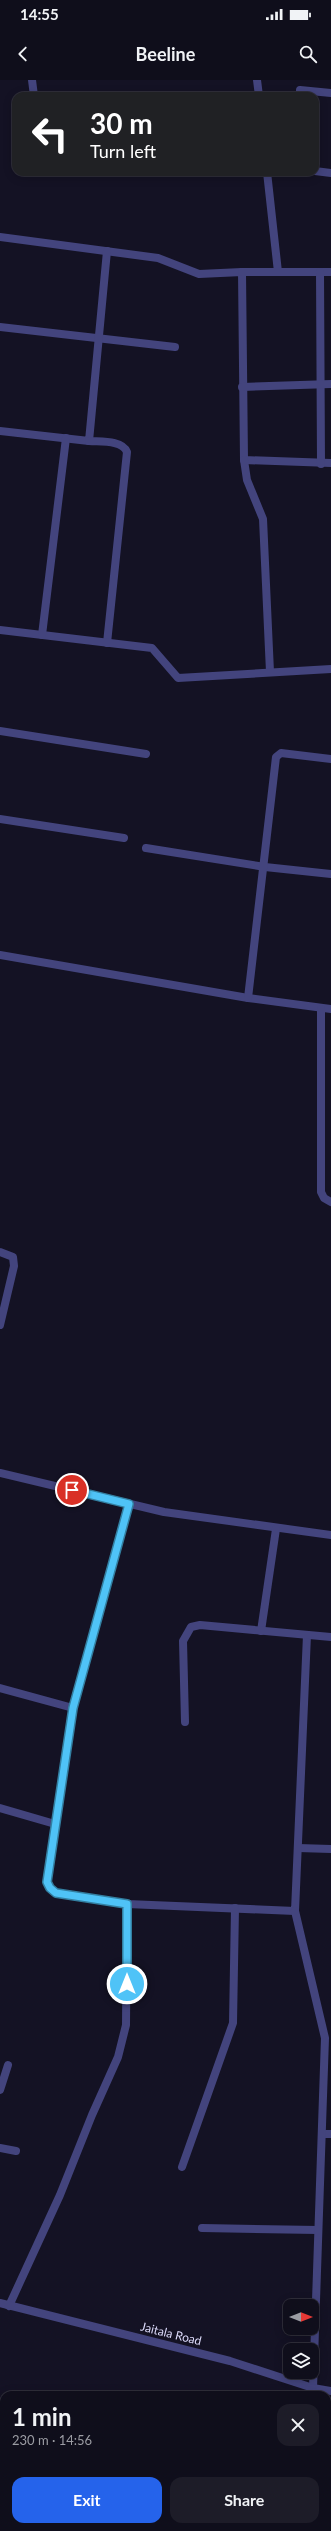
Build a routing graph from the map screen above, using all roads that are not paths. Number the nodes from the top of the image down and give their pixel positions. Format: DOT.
graph roads {
  1 [pos="32,80"];
  2 [pos="257,80"];
  3 [pos="300,90"];
  4 [pos="34,92"];
  5 [pos="258,92"];
  6 [pos="331,93"];
  7 [pos="319,172"];
  8 [pos="331,173"];
  9 [pos="267,176"];
  10 [pos="0,237"];
  11 [pos="107,251"];
  12 [pos="242,272"];
  13 [pos="278,272"];
  14 [pos="320,272"];
  15 [pos="331,272"];
  16 [pos="0,327"];
  17 [pos="97,339"];
  18 [pos="174,347"];
  19 [pos="320,384"];
  20 [pos="331,384"];
  21 [pos="242,387"];
  22 [pos="0,431"];
  23 [pos="66,438"];
  24 [pos="89,441"];
  25 [pos="244,460"];
  26 [pos="331,463"];
  27 [pos="321,464"];
  28 [pos="0,630"];
  29 [pos="42,635"];
  30 [pos="107,643"];
  31 [pos="331,669"];
  32 [pos="270,672"];
  33 [pos="0,730"];
  34 [pos="146,754"];
  35 [pos="331,759"];
  36 [pos="0,819"];
  37 [pos="124,838"];
  38 [pos="146,848"];
  39 [pos="265,867"];
  40 [pos="331,874"];
  41 [pos="0,955"];
  42 [pos="248,998"];
  43 [pos="321,1009"];
  44 [pos="331,1009"];
  45 [pos="331,1202"];
  46 [pos="0,1252"];
  47 [pos="0,1325"];
  48 [pos="0,1473"];
  49 [pos="129,1504"];
  50 [pos="276,1529"];
  51 [pos="331,1535"];
  52 [pos="261,1631"];
  53 [pos="307,1635"];
  54 [pos="331,1637"];
  55 [pos="0,1688"];
  56 [pos="73,1708"];
  57 [pos="185,1722"];
  58 [pos="0,1808"];
  59 [pos="55,1824"];
  60 [pos="298,1848"];
  61 [pos="331,1849"];
  62 [pos="127,1904"];
  63 [pos="235,1908"];
  64 [pos="295,1911"];
  65 [pos="8,2066"];
  66 [pos="0,2090"];
  67 [pos="322,2134"];
  68 [pos="331,2134"];
  69 [pos="0,2148"];
  70 [pos="16,2151"];
  71 [pos="182,2167"];
  72 [pos="202,2228"];
  73 [pos="318,2230"];
  74 [pos="4,2305"];
  75 [pos="313,2388"];
  76 [pos="331,2391"];
  1 -- 4 [label="street"];
  2 -- 5 [label="street"];
  3 -- 6 [label="street"];
  7 -- 8 [label="street"];
  9 -- 13 [label="street"];
  10 -- 11 [label="street"];
  11 -- 12 [label="street"];
  11 -- 17 [label="street"];
  12 -- 13 [label="street"];
  12 -- 21 [label="street"];
  13 -- 14 [label="street"];
  14 -- 15 [label="street"];
  14 -- 19 [label="street"];
  16 -- 17 [label="street"];
  17 -- 18 [label="street"];
  17 -- 24 [label="street"];
  19 -- 20 [label="street"];
  19 -- 21 [label="street"];
  19 -- 27 [label="street"];
  21 -- 25 [label="street"];
  22 -- 23 [label="street"];
  23 -- 24 [label="street"];
  23 -- 29 [label="street"];
  24 -- 30 [label="street"];
  25 -- 27 [label="street"];
  25 -- 32 [label="street"];
  26 -- 27 [label="street"];
  28 -- 29 [label="street"];
  29 -- 30 [label="street"];
  30 -- 32 [label="street"];
  31 -- 32 [label="street"];
  33 -- 34 [label="street"];
  35 -- 39 [label="street"];
  36 -- 37 [label="street"];
  38 -- 39 [label="street"];
  39 -- 40 [label="street"];
  39 -- 42 [label="street"];
  41 -- 42 [label="street"];
  42 -- 43 [label="street"];
  43 -- 44 [label="street"];
  43 -- 45 [label="street"];
  46 -- 47 [label="street"];
  48 -- 49 [label="street"];
  49 -- 50 [label="street"];
  49 -- 56 [label="street"];
  50 -- 51 [label="street"];
  50 -- 52 [label="street"];
  52 -- 53 [label="street"];
  52 -- 57 [label="street"];
  53 -- 54 [label="street"];
  53 -- 60 [label="street"];
  55 -- 56 [label="street"];
  56 -- 59 [label="street"];
  58 -- 59 [label="street"];
  59 -- 62 [label="street"];
  60 -- 61 [label="street"];
  60 -- 64 [label="street"];
  62 -- 63 [label="street"];
  62 -- 74 [label="street"];
  63 -- 64 [label="street"];
  63 -- 71 [label="street"];
  64 -- 67 [label="street"];
  65 -- 66 [label="street"];
  67 -- 68 [label="street"];
  67 -- 73 [label="street"];
  69 -- 70 [label="street"];
  72 -- 73 [label="street"];
  73 -- 75 [label="street"];
  74 -- 75 [label="street, Jaitala Road"];
  75 -- 76 [label="street, Jaitala Road"];
}
